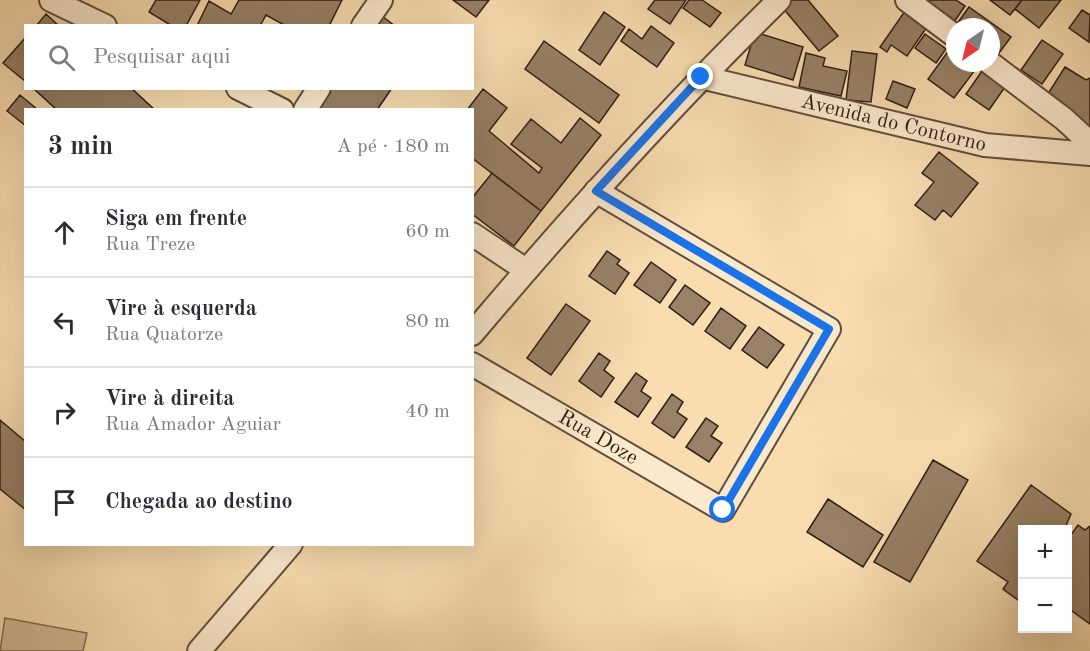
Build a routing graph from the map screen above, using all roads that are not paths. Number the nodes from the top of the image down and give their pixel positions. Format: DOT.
graph roads {
  1 [pos="51,0"];
  2 [pos="381,0"];
  3 [pos="779,0"];
  4 [pos="907,0"];
  5 [pos="101,24"];
  6 [pos="364,24"];
  7 [pos="946,29"];
  8 [pos="1000,71"];
  9 [pos="701,77"];
  10 [pos="242,90"];
  11 [pos="319,90"];
  12 [pos="278,108"];
  13 [pos="306,108"];
  14 [pos="1090,143"];
  15 [pos="1090,154"];
  16 [pos="596,191"];
  17 [pos="474,235"];
  18 [pos="526,270"];
  19 [pos="474,332"];
  20 [pos="474,365"];
  21 [pos="289,546"];
  22 [pos="199,651"];
  1 -- 5 [label="street"];
  2 -- 6 [label="street"];
  3 -- 9 [label="street"];
  4 -- 7 [label="street"];
  8 -- 14 [label="street"];
  9 -- 15 [label="street, Avenida do Contorno"];
  9 -- 16 [label="street"];
  10 -- 12 [label="street"];
  11 -- 13 [label="street"];
  16 -- 18 [label="street"];
  16 -- 20 [label="street, Rua Doze"];
  17 -- 18 [label="street"];
  18 -- 19 [label="street"];
  21 -- 22 [label="street"];
}
